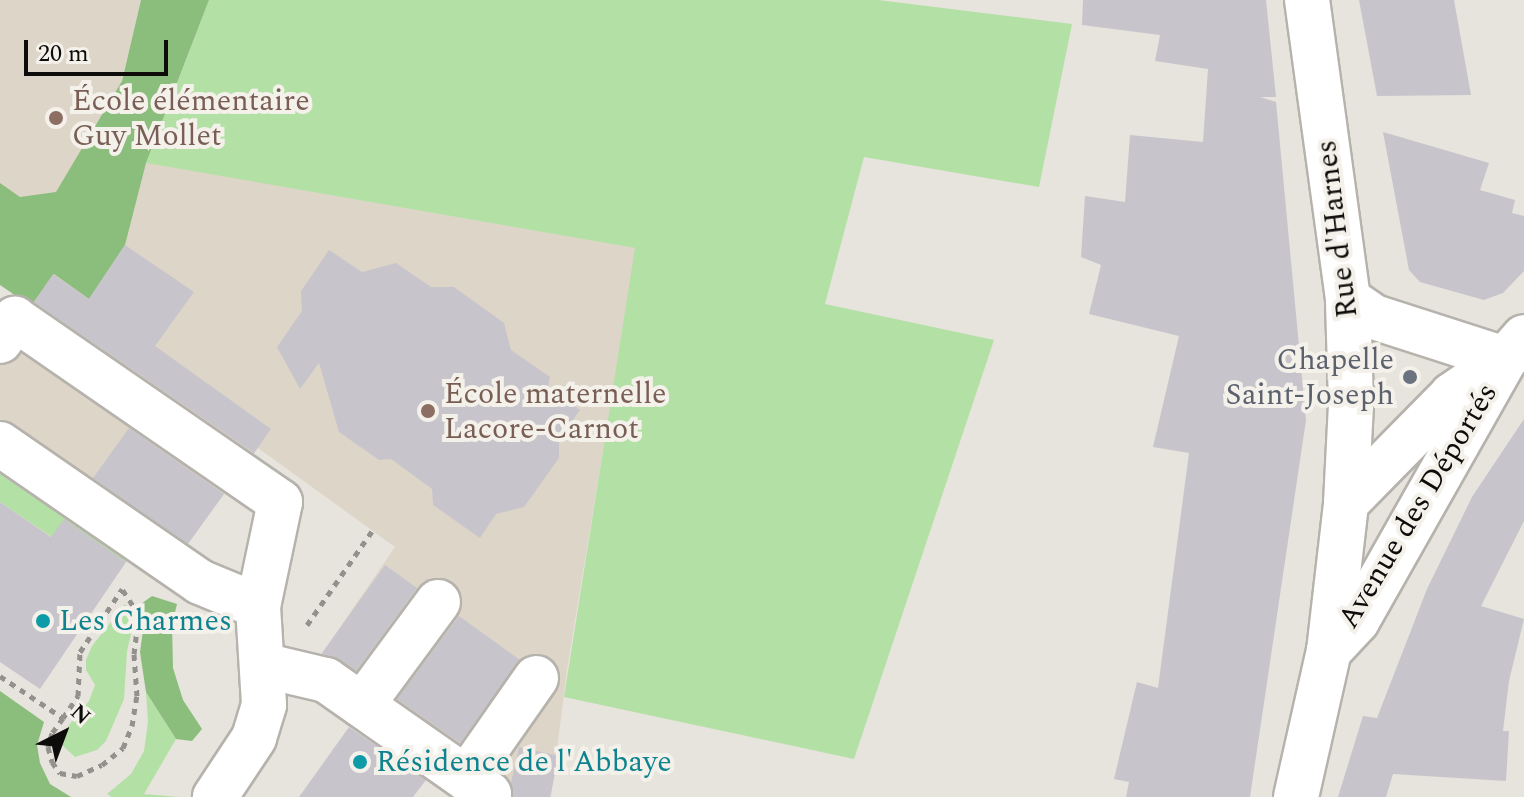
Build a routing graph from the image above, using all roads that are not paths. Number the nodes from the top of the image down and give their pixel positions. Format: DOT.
graph roads {
  1 [pos="1307,0"];
  2 [pos="1348,299"];
  3 [pos="0,341"];
  4 [pos="1514,348"];
  5 [pos="0,444"];
  6 [pos="1346,503"];
  7 [pos="438,602"];
  8 [pos="258,606"];
  9 [pos="1329,651"];
  10 [pos="262,665"];
  11 [pos="536,678"];
  12 [pos="362,705"];
  13 [pos="477,787"];
  14 [pos="215,797"];
  15 [pos="1296,797"];
  1 -- 2 [label="street, Rue d'Harnes"];
  2 -- 4 [label="street, Avenue des Déportés"];
  2 -- 6 [label="street, Rue d'Harnes"];
  3 -- 8 [label="street"];
  4 -- 6 [label="street, Avenue des Déportés"];
  4 -- 9 [label="street, Avenue des Déportés"];
  5 -- 8 [label="street"];
  6 -- 9 [label="street, Rue d'Harnes"];
  7 -- 12 [label="street"];
  8 -- 10 [label="street"];
  9 -- 15 [label="street, Rue d'Harnes"];
  10 -- 12 [label="street"];
  10 -- 14 [label="street"];
  11 -- 13 [label="street"];
  12 -- 13 [label="street"];
}
